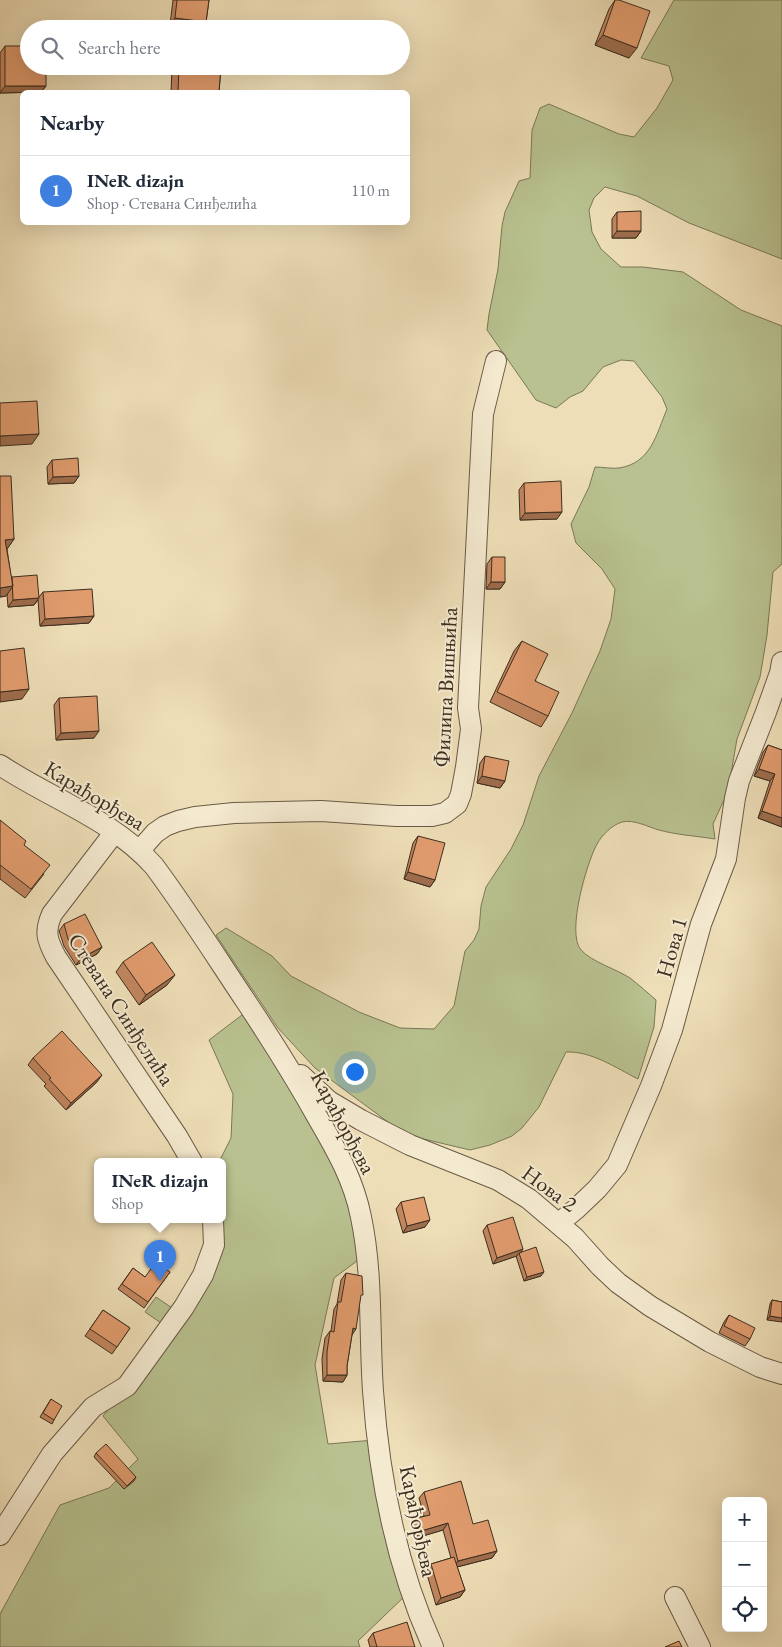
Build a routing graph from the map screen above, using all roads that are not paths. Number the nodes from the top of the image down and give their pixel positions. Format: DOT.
graph roads {
  1 [pos="496,361"];
  2 [pos="782,662"];
  3 [pos="0,765"];
  4 [pos="114,833"];
  5 [pos="140,850"];
  6 [pos="280,1054"];
  7 [pos="190,1158"];
  8 [pos="213,1223"];
  9 [pos="559,1223"];
  10 [pos="782,1374"];
  11 [pos="0,1535"];
  12 [pos="674,1597"];
  13 [pos="433,1647"];
  14 [pos="700,1647"];
  1 -- 5 [label="street, Филипа Вишњића"];
  2 -- 9 [label="street, Нова 1"];
  3 -- 4 [label="street, Карађорђева"];
  4 -- 5 [label="street, Карађорђева"];
  4 -- 7 [label="street, Стевана Синђелића"];
  5 -- 6 [label="street, Карађорђева"];
  6 -- 9 [label="street, Нова 2"];
  6 -- 13 [label="street, Карађорђева"];
  8 -- 11 [label="street"];
  9 -- 10 [label="street, Нова 2"];
  12 -- 14 [label="street"];
}
